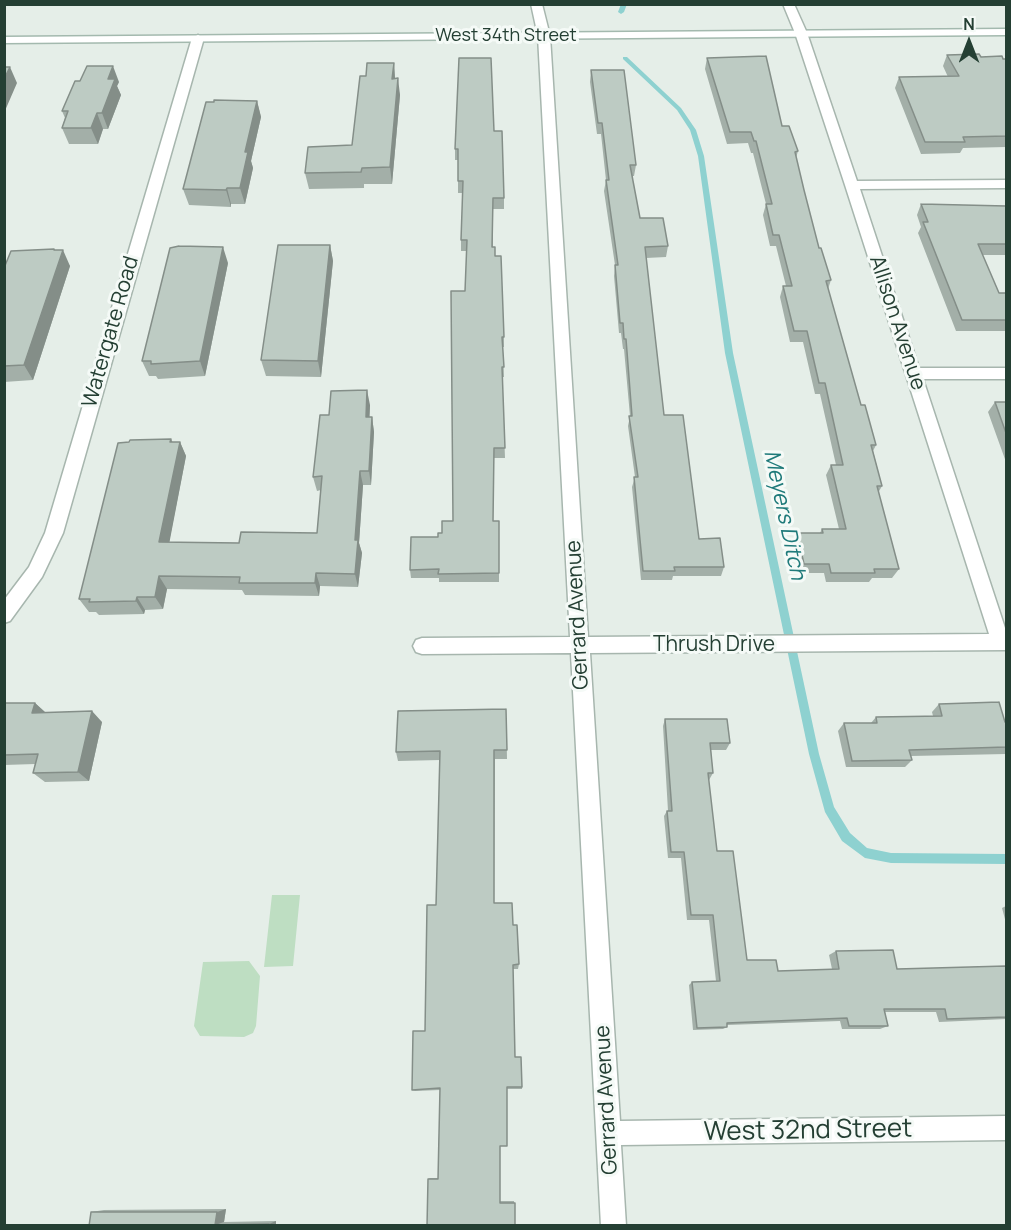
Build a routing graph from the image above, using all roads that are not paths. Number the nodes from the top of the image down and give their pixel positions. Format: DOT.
graph roads {
  1 [pos="536,4"];
  2 [pos="788,4"];
  3 [pos="1006,32"];
  4 [pos="801,33"];
  5 [pos="544,36"];
  6 [pos="198,38"];
  7 [pos="4,40"];
  8 [pos="1006,184"];
  9 [pos="852,185"];
  10 [pos="1006,373"];
  11 [pos="914,374"];
  12 [pos="4,615"];
  13 [pos="1004,642"];
  14 [pos="422,646"];
  15 [pos="580,646"];
  16 [pos="1006,1128"];
  17 [pos="609,1133"];
  18 [pos="614,1226"];
  1 -- 5 [label="street, Gerrard Avenue"];
  2 -- 4 [label="street, Allison Avenue"];
  3 -- 4 [label="street, West 34th Street"];
  4 -- 5 [label="street, West 34th Street"];
  4 -- 9 [label="street, Allison Avenue"];
  5 -- 6 [label="street, West 34th Street"];
  5 -- 15 [label="street, Gerrard Avenue"];
  6 -- 7 [label="street, West 34th Street"];
  6 -- 12 [label="street, Watergate Road"];
  8 -- 9 [label="street"];
  9 -- 11 [label="street, Allison Avenue"];
  10 -- 11 [label="street"];
  11 -- 13 [label="street, Allison Avenue"];
  13 -- 15 [label="street, Thrush Drive"];
  14 -- 15 [label="street, Thrush Drive"];
  15 -- 17 [label="street, Gerrard Avenue"];
  16 -- 17 [label="street, West 32nd Street"];
  17 -- 18 [label="street, Gerrard Avenue"];
}
